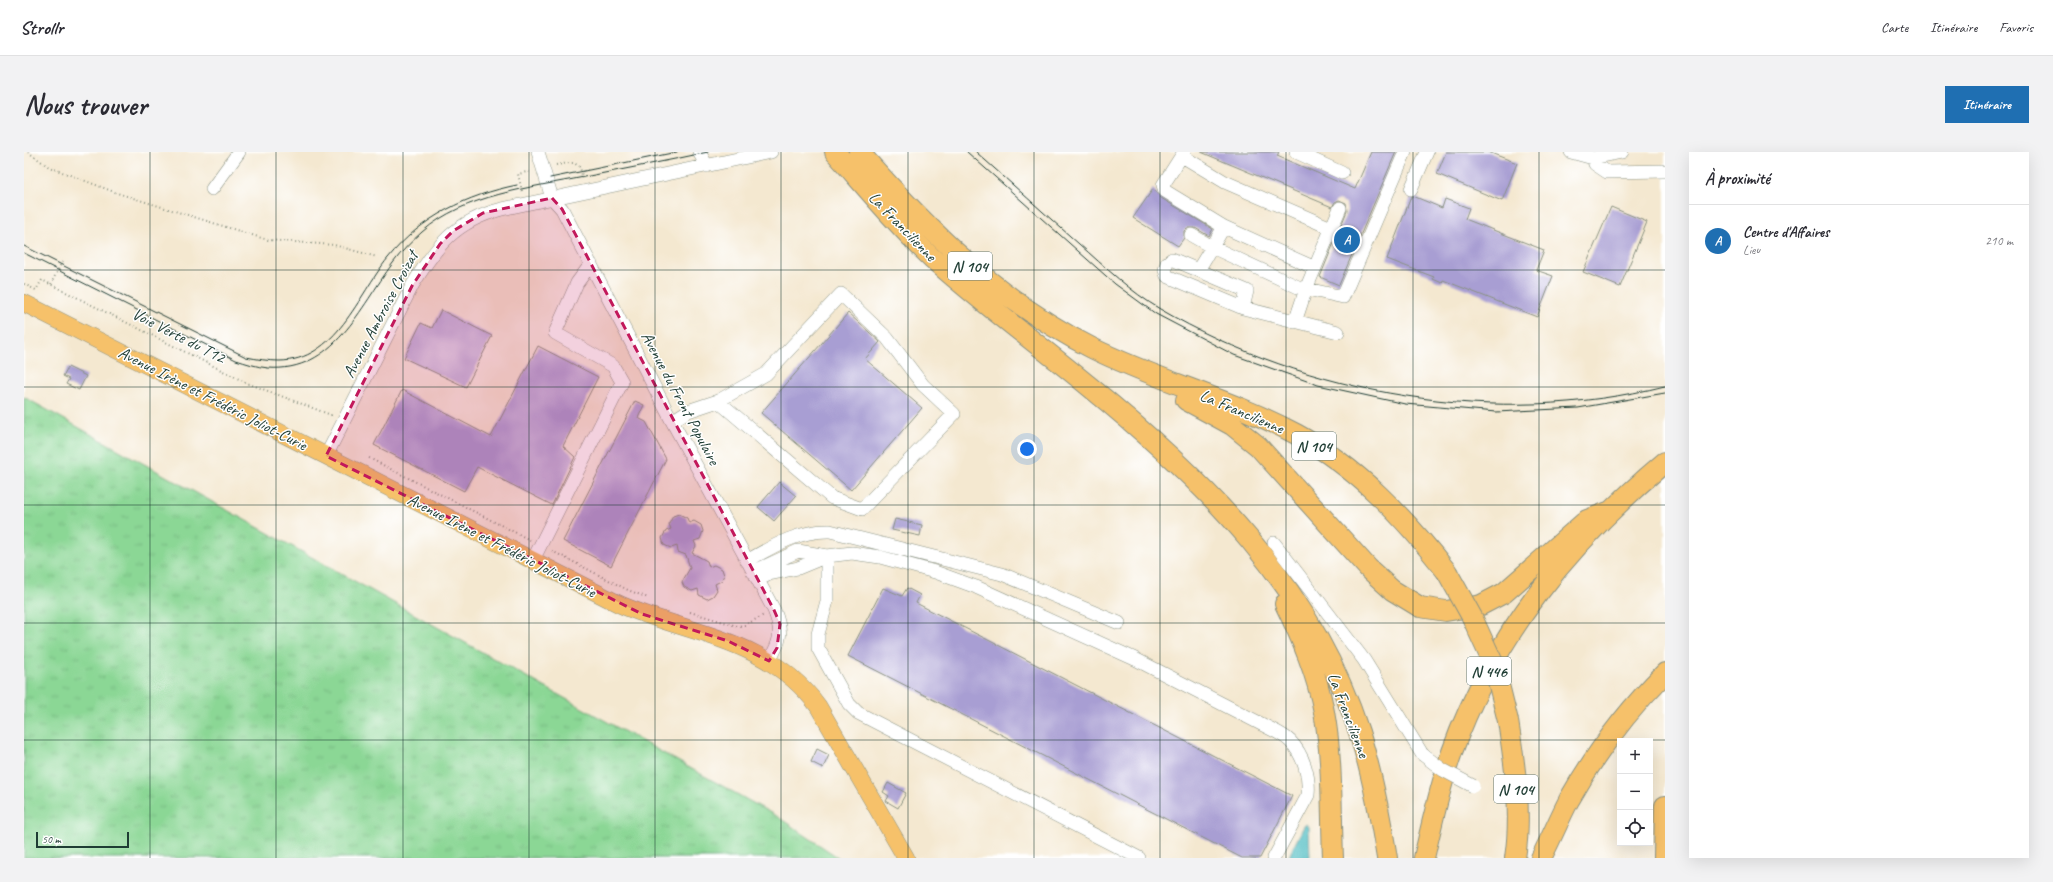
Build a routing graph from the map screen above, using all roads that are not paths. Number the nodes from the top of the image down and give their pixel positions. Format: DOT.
graph roads {
  1 [pos="239,152"];
  2 [pos="538,152"];
  3 [pos="699,152"];
  4 [pos="771,152"];
  5 [pos="1296,152"];
  6 [pos="1405,152"];
  7 [pos="1428,152"];
  8 [pos="1571,152"];
  9 [pos="1622,152"];
  10 [pos="1183,154"];
  11 [pos="852,158"];
  12 [pos="1593,158"];
  13 [pos="707,166"];
  14 [pos="1665,171"];
  15 [pos="1342,173"];
  16 [pos="212,189"];
  17 [pos="1411,189"];
  18 [pos="552,198"];
  19 [pos="1340,208"];
  20 [pos="1224,227"];
  21 [pos="1331,228"];
  22 [pos="1191,235"];
  23 [pos="1212,247"];
  24 [pos="591,264"];
  25 [pos="1314,268"];
  26 [pos="1198,270"];
  27 [pos="1306,289"];
  28 [pos="24,303"];
  29 [pos="1243,308"];
  30 [pos="1295,322"];
  31 [pos="1338,332"];
  32 [pos="1145,373"];
  33 [pos="718,400"];
  34 [pos="672,420"];
  35 [pos="326,456"];
  36 [pos="1665,462"];
  37 [pos="1608,512"];
  38 [pos="1268,548"];
  39 [pos="537,553"];
  40 [pos="827,556"];
  41 [pos="753,571"];
  42 [pos="1119,623"];
  43 [pos="769,661"];
  44 [pos="1665,673"];
  45 [pos="1473,786"];
  46 [pos="1665,806"];
  47 [pos="906,858"];
  48 [pos="1139,858"];
  49 [pos="1274,858"];
  50 [pos="1333,858"];
  51 [pos="1387,858"];
  52 [pos="1424,858"];
  53 [pos="1515,858"];
  54 [pos="1541,858"];
  55 [pos="1664,858"];
  1 -- 16 [label="street"];
  2 -- 18 [label="street, Avenue du Front Populaire"];
  3 -- 13 [label="street"];
  4 -- 13 [label="street, Avenue Ambroise Croizat"];
  5 -- 15 [label="street"];
  6 -- 27 [label="street"];
  7 -- 17 [label="street"];
  8 -- 12 [label="street"];
  9 -- 12 [label="street"];
  10 -- 20 [label="street"];
  10 -- 21 [label="street"];
  11 -- 32 [label="highway, La Francilienne / N 104"];
  11 -- 38 [label="highway, La Francilienne / N 104"];
  12 -- 14 [label="street"];
  13 -- 18 [label="street, Avenue Ambroise Croizat"];
  18 -- 24 [label="street, Avenue du Front Populaire"];
  18 -- 35 [label="street, Avenue Ambroise Croizat"];
  19 -- 21 [label="street"];
  20 -- 23 [label="street"];
  20 -- 25 [label="street"];
  21 -- 25 [label="street"];
  22 -- 23 [label="street"];
  23 -- 26 [label="street"];
  23 -- 27 [label="street"];
  24 -- 34 [label="street, Avenue du Front Populaire"];
  24 -- 39 [label="street"];
  25 -- 27 [label="street"];
  26 -- 29 [label="street"];
  26 -- 29 [label="street"];
  27 -- 30 [label="street"];
  28 -- 35 [label="main road, Avenue Irène et Frédéric Joliot-Curie"];
  29 -- 30 [label="street"];
  30 -- 31 [label="street"];
  32 -- 37 [label="highway"];
  32 -- 53 [label="highway, La Francilienne / N 104, bridge"];
  33 -- 33 [label="street"];
  33 -- 34 [label="street"];
  34 -- 41 [label="street, Avenue du Front Populaire"];
  35 -- 39 [label="main road, Avenue Irène et Frédéric Joliot-Curie"];
  36 -- 37 [label="highway, N 446"];
  37 -- 52 [label="highway, N 446"];
  38 -- 45 [label="street, bridge"];
  38 -- 50 [label="highway"];
  38 -- 51 [label="highway, La Francilienne / N 104"];
  39 -- 43 [label="main road, Avenue Irène et Frédéric Joliot-Curie"];
  40 -- 41 [label="street"];
  40 -- 41 [label="street"];
  40 -- 48 [label="street"];
  40 -- 49 [label="street"];
  41 -- 42 [label="street"];
  41 -- 43 [label="street, Avenue du Front Populaire"];
  43 -- 47 [label="main road, Avenue Irène et Frédéric Joliot-Curie"];
  44 -- 54 [label="highway"];
  46 -- 55 [label="highway"];
}
